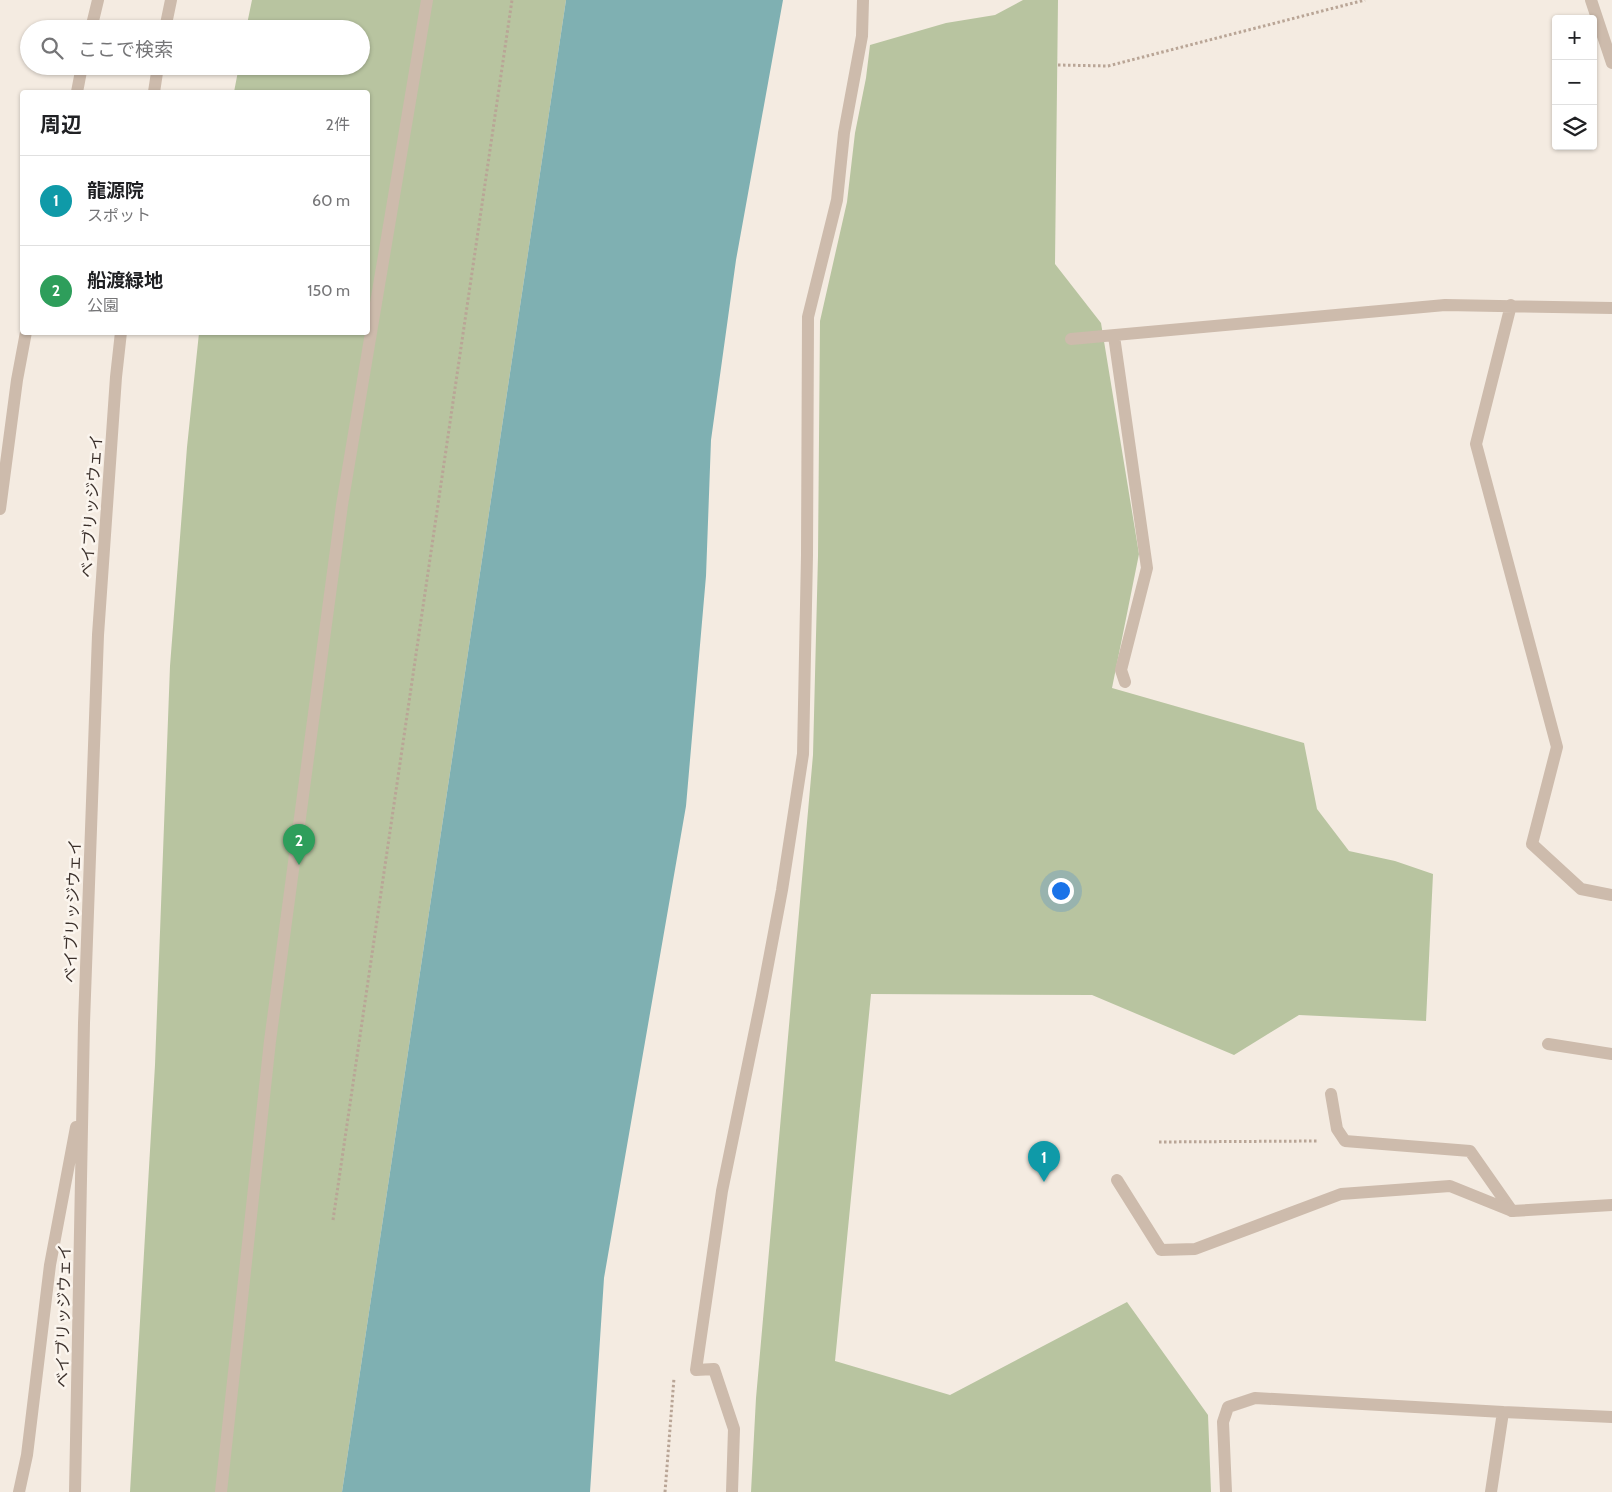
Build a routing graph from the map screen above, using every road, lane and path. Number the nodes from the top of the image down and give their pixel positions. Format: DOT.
graph roads {
  1 [pos="98,0"];
  2 [pos="171,0"];
  3 [pos="427,0"];
  4 [pos="512,0"];
  5 [pos="863,0"];
  6 [pos="1365,0"];
  7 [pos="1592,0"];
  8 [pos="93,20"];
  9 [pos="167,20"];
  10 [pos="1612,63"];
  11 [pos="1058,65"];
  12 [pos="80,75"];
  13 [pos="157,75"];
  14 [pos="77,90"];
  15 [pos="154,90"];
  16 [pos="1511,306"];
  17 [pos="1612,308"];
  18 [pos="25,335"];
  19 [pos="120,335"];
  20 [pos="1114,336"];
  21 [pos="1071,339"];
  22 [pos="0,509"];
  23 [pos="1125,682"];
  24 [pos="1612,895"];
  25 [pos="1548,1044"];
  26 [pos="1612,1054"];
  27 [pos="83,1093"];
  28 [pos="1331,1094"];
  29 [pos="1345,1141"];
  30 [pos="1159,1142"];
  31 [pos="1116,1180"];
  32 [pos="1612,1205"];
  33 [pos="1512,1211"];
  34 [pos="333,1220"];
  35 [pos="696,1370"];
  36 [pos="1503,1412"];
  37 [pos="1612,1417"];
  38 [pos="19,1492"];
  39 [pos="75,1492"];
  40 [pos="221,1492"];
  41 [pos="665,1492"];
  42 [pos="732,1492"];
  43 [pos="1226,1492"];
  44 [pos="1491,1492"];
  1 -- 8 [label="street"];
  2 -- 9 [label="street"];
  3 -- 40 [label="street"];
  4 -- 34 [label="path"];
  5 -- 35 [label="street"];
  6 -- 11 [label="path"];
  7 -- 10 [label="street"];
  12 -- 14 [label="street"];
  13 -- 15 [label="street"];
  16 -- 17 [label="street"];
  16 -- 20 [label="street"];
  16 -- 24 [label="street"];
  18 -- 22 [label="street"];
  19 -- 27 [label="street, ベイブリッジウェイ"];
  20 -- 21 [label="street"];
  20 -- 23 [label="street"];
  25 -- 26 [label="street"];
  27 -- 38 [label="street"];
  27 -- 39 [label="street, ベイブリッジウェイ"];
  28 -- 29 [label="street"];
  29 -- 30 [label="path"];
  29 -- 33 [label="street"];
  31 -- 33 [label="street"];
  32 -- 33 [label="street"];
  35 -- 41 [label="path"];
  35 -- 42 [label="street"];
  36 -- 37 [label="street"];
  36 -- 43 [label="street"];
  36 -- 44 [label="street"];
}
